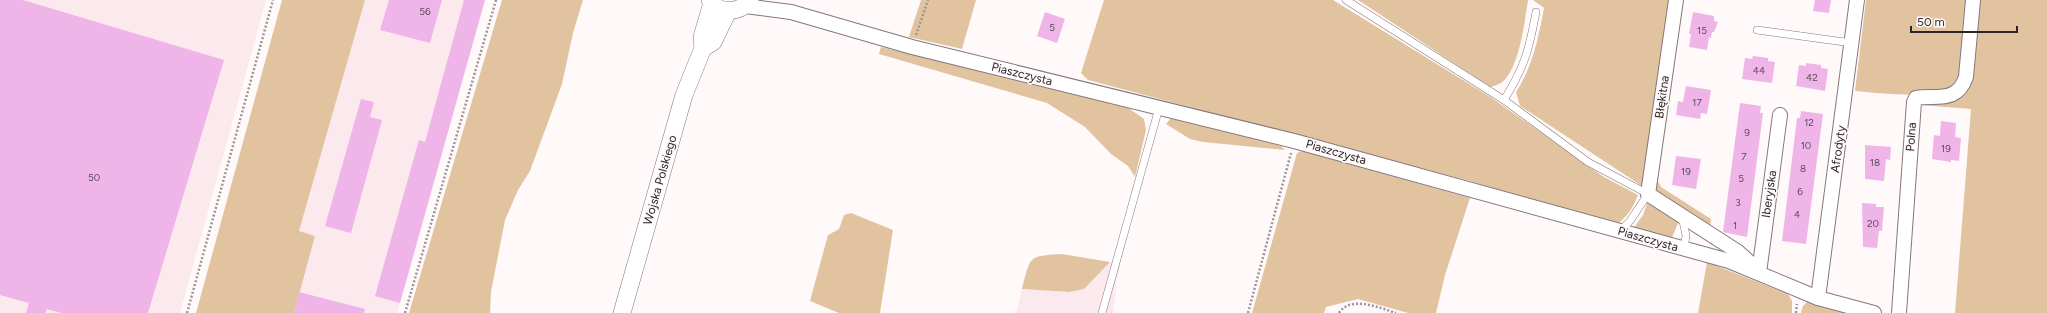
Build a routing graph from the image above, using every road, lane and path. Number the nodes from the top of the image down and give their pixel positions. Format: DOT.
graph roads {
  1 [pos="273,0"];
  2 [pos="496,0"];
  3 [pos="776,0"];
  4 [pos="928,0"];
  5 [pos="1346,0"];
  6 [pos="1676,0"];
  7 [pos="1857,0"];
  8 [pos="1973,0"];
  9 [pos="711,2"];
  10 [pos="748,3"];
  11 [pos="728,11"];
  12 [pos="791,12"];
  13 [pos="1536,12"];
  14 [pos="1757,30"];
  15 [pos="1852,43"];
  16 [pos="912,47"];
  17 [pos="703,48"];
  18 [pos="1504,100"];
  19 [pos="1159,108"];
  20 [pos="1780,115"];
  21 [pos="1294,141"];
  22 [pos="1648,194"];
  23 [pos="1682,217"];
  24 [pos="1620,231"];
  25 [pos="1684,249"];
  26 [pos="1759,273"];
  27 [pos="1818,298"];
  28 [pos="187,313"];
  29 [pos="406,313"];
  30 [pos="622,313"];
  31 [pos="1102,313"];
  32 [pos="1248,313"];
  33 [pos="1339,313"];
  34 [pos="1396,313"];
  35 [pos="1874,313"];
  36 [pos="1899,313"];
  1 -- 28 [label="path"];
  2 -- 29 [label="path"];
  3 -- 12 [label="street, Piaszczysta"];
  4 -- 16 [label="path"];
  5 -- 18 [label="lane"];
  6 -- 22 [label="street, Błękitna"];
  7 -- 15 [label="street, Afrodyty"];
  8 -- 36 [label="street, Polna"];
  9 -- 11 [label="street"];
  9 -- 17 [label="street, Wojska Polskiego"];
  10 -- 11 [label="street"];
  10 -- 12 [label="street, Piaszczysta"];
  11 -- 17 [label="street, Wojska Polskiego"];
  12 -- 16 [label="street, Piaszczysta"];
  13 -- 18 [label="lane"];
  14 -- 15 [label="lane"];
  15 -- 27 [label="street, Afrodyty"];
  16 -- 19 [label="street, Piaszczysta"];
  17 -- 30 [label="street, Wojska Polskiego"];
  18 -- 22 [label="lane"];
  19 -- 21 [label="street, Piaszczysta"];
  19 -- 31 [label="lane"];
  20 -- 26 [label="street, Iberyjska"];
  21 -- 24 [label="street, Piaszczysta"];
  21 -- 32 [label="path"];
  22 -- 23 [label="street"];
  22 -- 24 [label="lane"];
  23 -- 25 [label="lane"];
  23 -- 26 [label="street"];
  24 -- 25 [label="street, Piaszczysta"];
  25 -- 26 [label="street, Piaszczysta"];
  26 -- 27 [label="street, Piaszczysta"];
  27 -- 35 [label="street, Piaszczysta"];
  33 -- 34 [label="path"];
}
